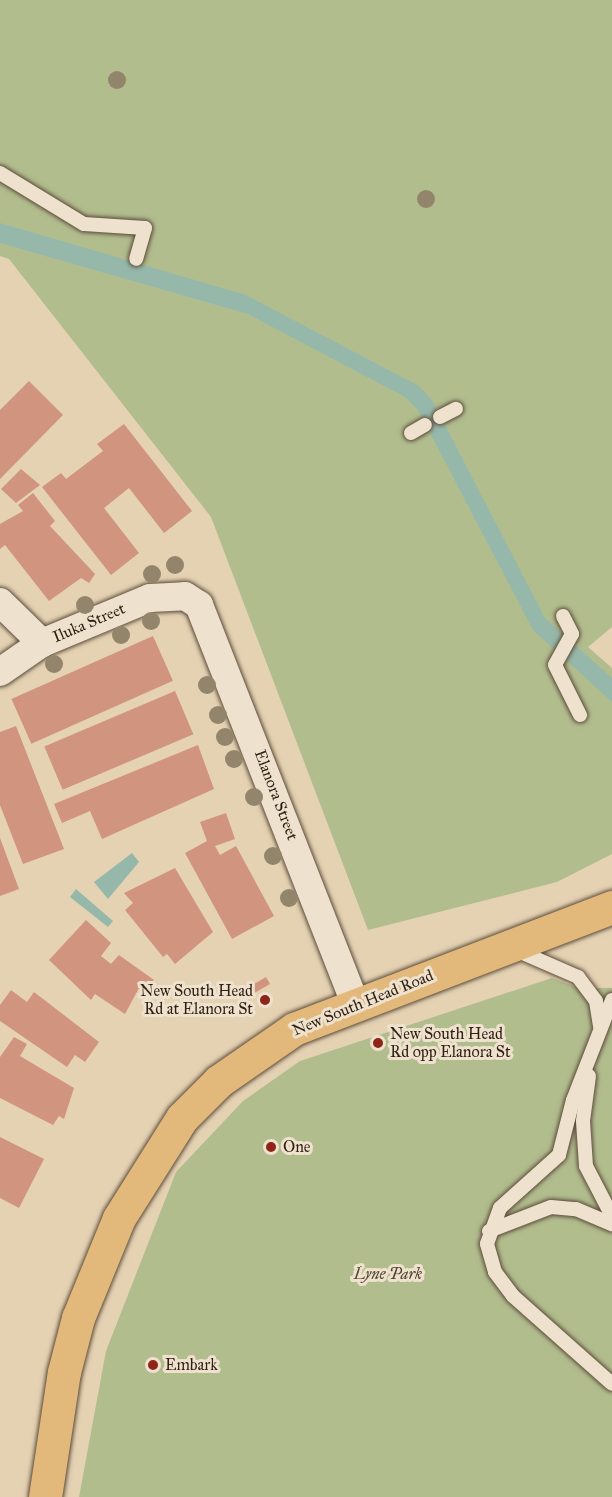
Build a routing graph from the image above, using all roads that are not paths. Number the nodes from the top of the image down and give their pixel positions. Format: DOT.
graph roads {
  1 [pos="0,173"];
  2 [pos="136,259"];
  3 [pos="456,409"];
  4 [pos="440,417"];
  5 [pos="425,425"];
  6 [pos="411,433"];
  7 [pos="185,596"];
  8 [pos="0,603"];
  9 [pos="563,616"];
  10 [pos="42,643"];
  11 [pos="0,672"];
  12 [pos="580,715"];
  13 [pos="612,909"];
  14 [pos="508,948"];
  15 [pos="355,1003"];
  16 [pos="611,1005"];
  17 [pos="598,1041"];
  18 [pos="591,1059"];
  19 [pos="612,1216"];
  20 [pos="612,1224"];
  21 [pos="489,1231"];
  22 [pos="612,1384"];
  23 [pos="45,1497"];
  1 -- 2 [label="lane"];
  3 -- 4 [label="lane"];
  5 -- 6 [label="lane"];
  7 -- 10 [label="street, Iluka Street"];
  7 -- 15 [label="street, Elanora Street"];
  8 -- 10 [label="street"];
  9 -- 12 [label="lane"];
  10 -- 11 [label="street, Iluka Street"];
  13 -- 14 [label="main road, New South Head Road"];
  14 -- 15 [label="main road, New South Head Road"];
  14 -- 17 [label="lane"];
  15 -- 23 [label="main road, New South Head Road"];
  16 -- 17 [label="lane"];
  17 -- 18 [label="lane"];
  18 -- 19 [label="lane"];
  18 -- 21 [label="lane"];
  20 -- 21 [label="lane"];
  21 -- 22 [label="lane"];
}
